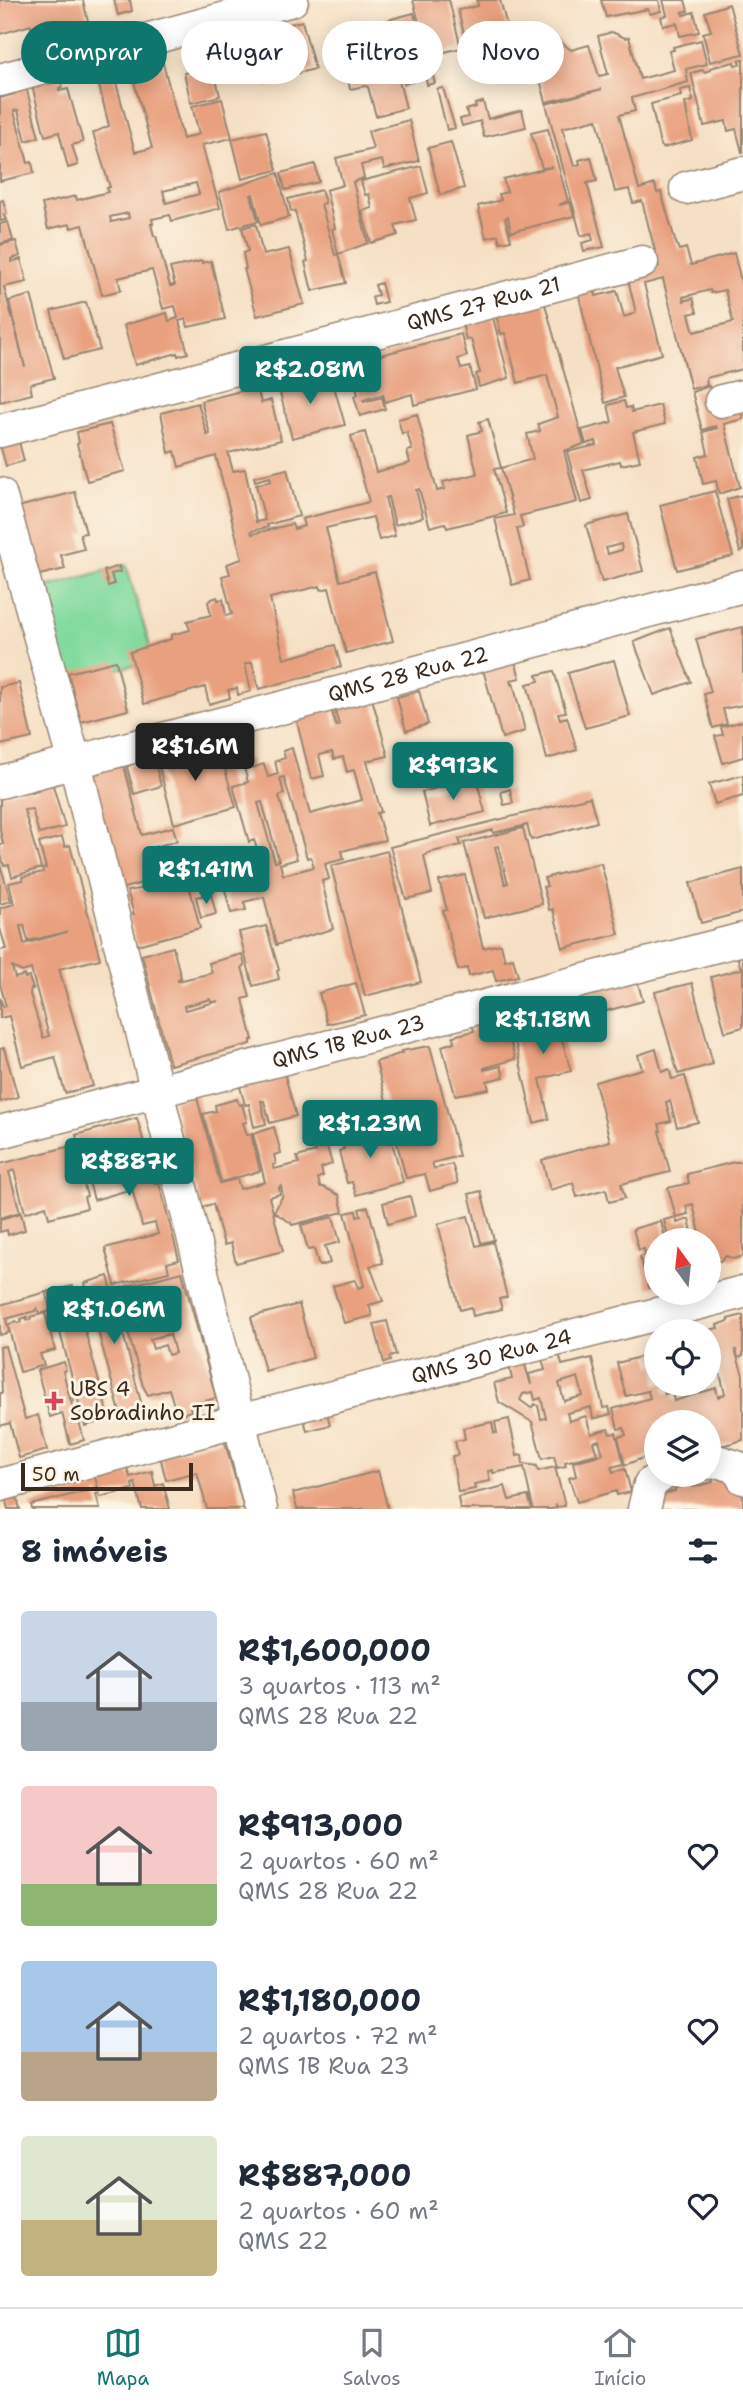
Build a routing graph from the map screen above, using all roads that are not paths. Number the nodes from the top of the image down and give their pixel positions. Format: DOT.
graph roads {
  1 [pos="292,0"];
  2 [pos="0,80"];
  3 [pos="743,173"];
  4 [pos="686,188"];
  5 [pos="642,262"];
  6 [pos="0,430"];
  7 [pos="0,494"];
  8 [pos="742,586"];
  9 [pos="75,763"];
  10 [pos="0,782"];
  11 [pos="743,939"];
  12 [pos="158,1090"];
  13 [pos="0,1132"];
  14 [pos="743,1292"];
  15 [pos="239,1421"];
  16 [pos="721,1462"];
  17 [pos="743,1478"];
  18 [pos="0,1485"];
  19 [pos="650,1487"];
  20 [pos="261,1509"];
  21 [pos="644,1509"];
  1 -- 2 [label="street"];
  3 -- 4 [label="street"];
  5 -- 6 [label="street, QMS 27 Rua 21"];
  7 -- 9 [label="street"];
  8 -- 9 [label="street, QMS 28 Rua 22"];
  9 -- 10 [label="street, QMS 28 Rua 22"];
  9 -- 12 [label="street"];
  11 -- 12 [label="street, QMS 1B Rua 23"];
  12 -- 13 [label="street, QMS 1B Rua 23"];
  12 -- 15 [label="street"];
  14 -- 15 [label="street, QMS 30 Rua 24"];
  15 -- 18 [label="street, QMS 30 Rua 24"];
  15 -- 20 [label="street"];
  16 -- 17 [label="street"];
  19 -- 21 [label="street"];
}
